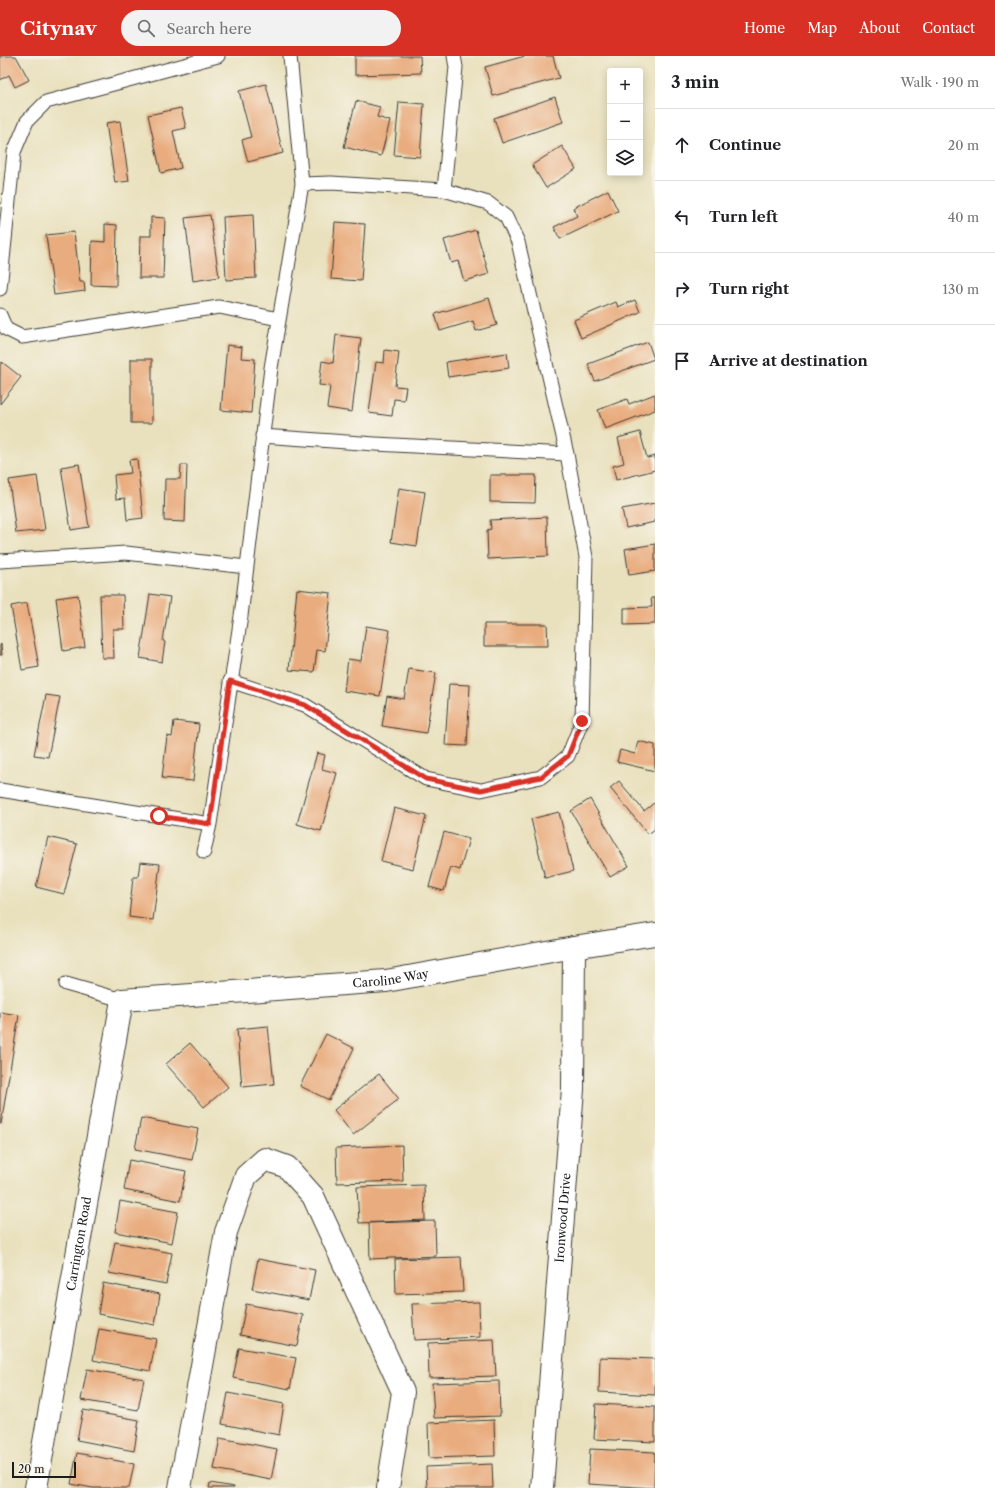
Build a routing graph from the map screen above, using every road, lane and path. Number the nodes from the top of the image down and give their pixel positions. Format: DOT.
graph roads {
  1 [pos="218,56"];
  2 [pos="290,56"];
  3 [pos="454,56"];
  4 [pos="302,184"];
  5 [pos="444,190"];
  6 [pos="0,289"];
  7 [pos="0,315"];
  8 [pos="279,319"];
  9 [pos="262,436"];
  10 [pos="567,454"];
  11 [pos="0,561"];
  12 [pos="246,567"];
  13 [pos="230,681"];
  14 [pos="0,790"];
  15 [pos="210,824"];
  16 [pos="204,852"];
  17 [pos="655,934"];
  18 [pos="574,947"];
  19 [pos="66,984"];
  20 [pos="122,1000"];
  21 [pos="36,1488"];
  22 [pos="180,1488"];
  23 [pos="388,1488"];
  24 [pos="542,1488"];
  1 -- 6 [label="lane"];
  2 -- 4 [label="lane"];
  3 -- 5 [label="lane"];
  4 -- 5 [label="lane"];
  4 -- 8 [label="lane"];
  5 -- 10 [label="lane"];
  7 -- 8 [label="lane"];
  8 -- 9 [label="lane"];
  9 -- 10 [label="lane"];
  9 -- 12 [label="lane"];
  10 -- 13 [label="lane"];
  11 -- 12 [label="lane"];
  12 -- 13 [label="lane"];
  13 -- 15 [label="lane"];
  14 -- 15 [label="lane"];
  15 -- 16 [label="lane"];
  17 -- 18 [label="street, Caroline Way"];
  18 -- 20 [label="street, Caroline Way"];
  18 -- 24 [label="street, Ironwood Drive"];
  19 -- 20 [label="lane"];
  20 -- 21 [label="street, Carrington Road"];
  22 -- 23 [label="street"];
}
